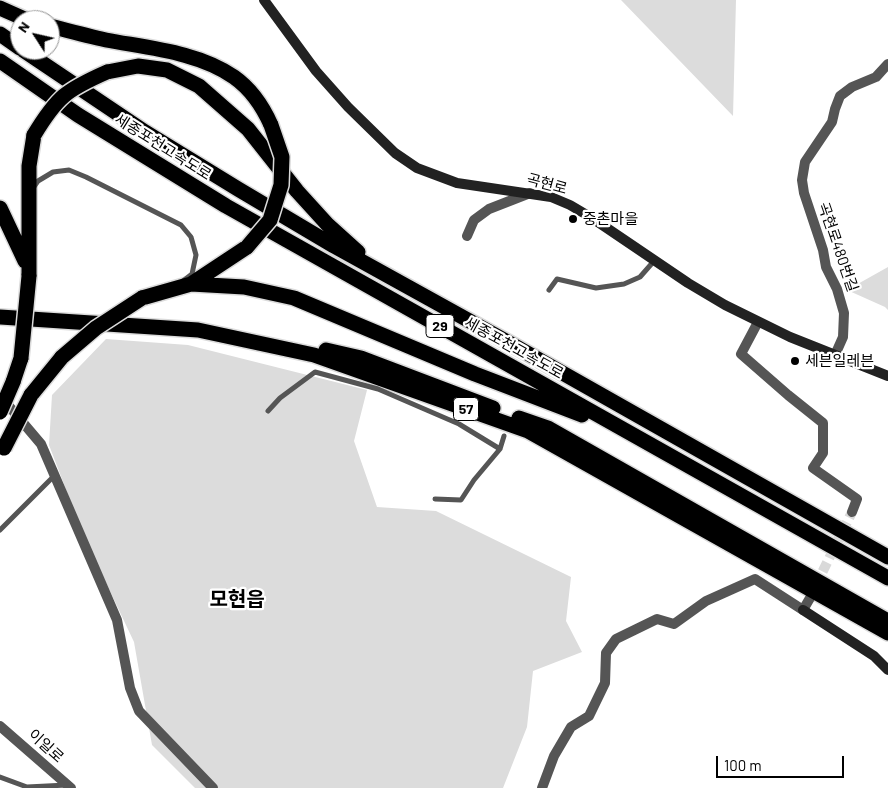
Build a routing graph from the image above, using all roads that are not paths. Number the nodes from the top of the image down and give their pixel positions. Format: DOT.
graph roads {
  1 [pos="264,0"];
  2 [pos="60,28"];
  3 [pos="37,60"];
  4 [pos="0,61"];
  5 [pos="888,64"];
  6 [pos="531,193"];
  7 [pos="28,195"];
  8 [pos="0,208"];
  9 [pos="467,236"];
  10 [pos="654,261"];
  11 [pos="29,272"];
  12 [pos="191,284"];
  13 [pos="173,289"];
  14 [pos="415,290"];
  15 [pos="549,290"];
  16 [pos="0,309"];
  17 [pos="0,317"];
  18 [pos="758,322"];
  19 [pos="835,355"];
  20 [pos="888,376"];
  21 [pos="0,396"];
  22 [pos="268,411"];
  23 [pos="0,412"];
  24 [pos="629,433"];
  25 [pos="504,436"];
  26 [pos="500,449"];
  27 [pos="2,451"];
  28 [pos="55,476"];
  29 [pos="435,499"];
  30 [pos="852,512"];
  31 [pos="0,530"];
  32 [pos="888,557"];
  33 [pos="888,578"];
  34 [pos="810,598"];
  35 [pos="802,610"];
  36 [pos="888,620"];
  37 [pos="888,632"];
  38 [pos="888,670"];
  39 [pos="0,726"];
  40 [pos="0,777"];
  41 [pos="69,786"];
  42 [pos="213,788"];
  43 [pos="542,788"];
  1 -- 6 [label="main road, 곡현로"];
  2 -- 12 [label="highway, bridge"];
  3 -- 14 [label="highway, 세종포천고속도로 / 29"];
  4 -- 24 [label="highway, 세종포천고속도로 / 29"];
  5 -- 19 [label="street, 곡현로480번길"];
  6 -- 9 [label="street"];
  6 -- 10 [label="main road, 곡현로"];
  7 -- 11 [label="highway"];
  7 -- 13 [label="lane"];
  7 -- 14 [label="highway, bridge"];
  8 -- 11 [label="highway"];
  10 -- 15 [label="lane"];
  10 -- 18 [label="main road, 곡현로"];
  11 -- 23 [label="highway, bridge"];
  12 -- 13 [label="highway"];
  12 -- 24 [label="highway"];
  13 -- 27 [label="highway, bridge"];
  14 -- 32 [label="highway, 세종포천고속도로 / 29"];
  16 -- 36 [label="highway, 57"];
  17 -- 37 [label="highway, 57"];
  18 -- 19 [label="main road, 곡현로"];
  18 -- 30 [label="street"];
  19 -- 20 [label="main road, 곡현로"];
  21 -- 28 [label="street"];
  22 -- 26 [label="lane"];
  24 -- 33 [label="highway, 세종포천고속도로 / 29"];
  25 -- 26 [label="lane"];
  26 -- 29 [label="lane"];
  28 -- 31 [label="lane"];
  28 -- 42 [label="street"];
  34 -- 35 [label="street"];
  35 -- 38 [label="main road"];
  35 -- 43 [label="street"];
  39 -- 41 [label="street, 이일로"];
  40 -- 41 [label="lane"];
}
